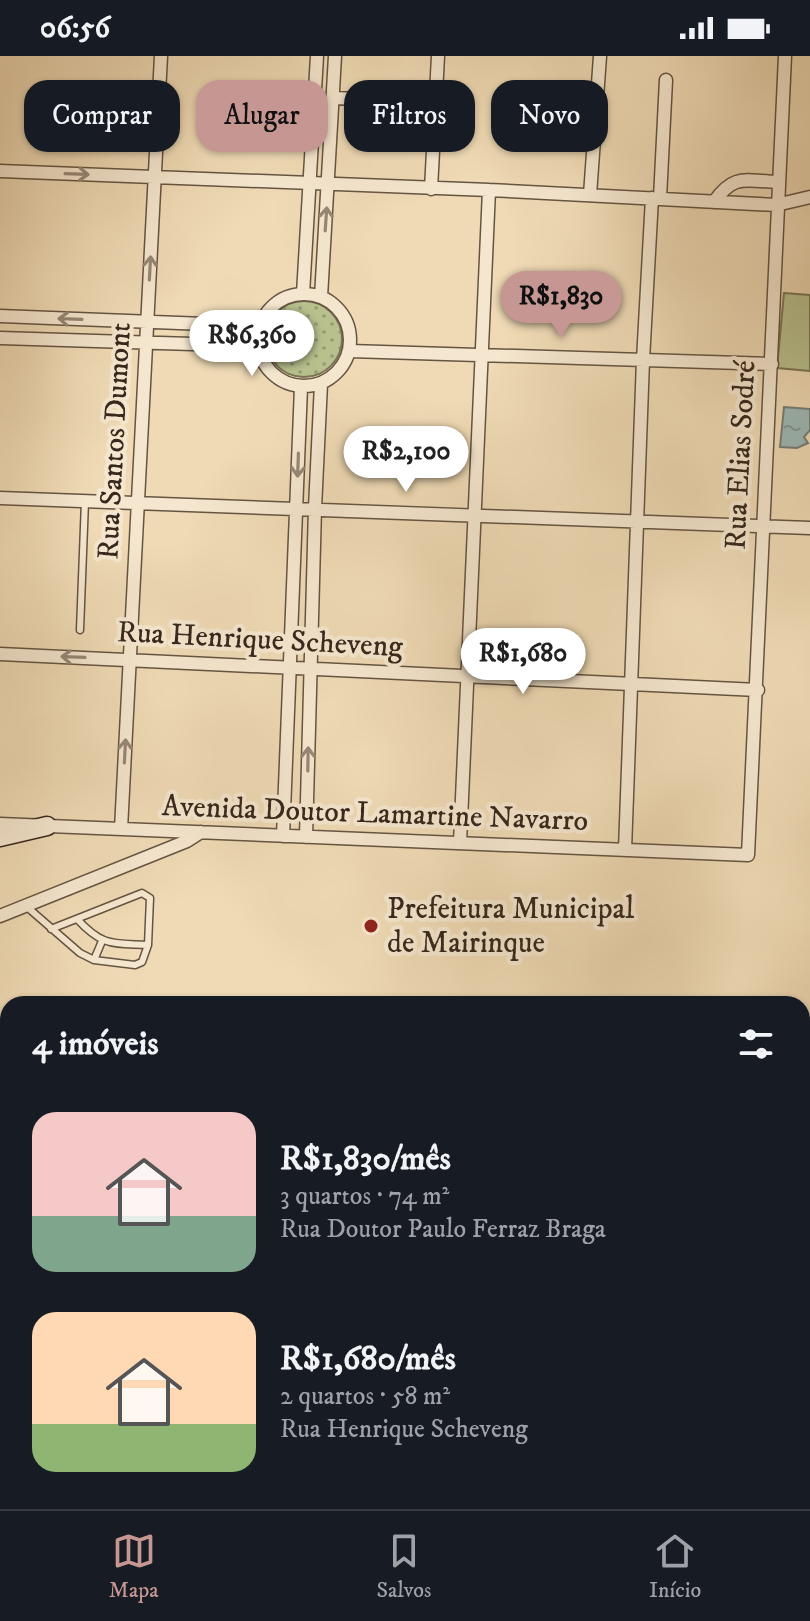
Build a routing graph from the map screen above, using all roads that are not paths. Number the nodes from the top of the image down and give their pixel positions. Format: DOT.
graph roads {
  1 [pos="161,56"];
  2 [pos="317,56"];
  3 [pos="335,56"];
  4 [pos="438,56"];
  5 [pos="600,56"];
  6 [pos="785,56"];
  7 [pos="437,80"];
  8 [pos="666,80"];
  9 [pos="333,98"];
  10 [pos="344,98"];
  11 [pos="433,152"];
  12 [pos="0,171"];
  13 [pos="155,176"];
  14 [pos="777,182"];
  15 [pos="311,184"];
  16 [pos="329,185"];
  17 [pos="431,189"];
  18 [pos="489,190"];
  19 [pos="590,195"];
  20 [pos="810,197"];
  21 [pos="656,198"];
  22 [pos="714,202"];
  23 [pos="776,205"];
  24 [pos="303,294"];
  25 [pos="321,297"];
  26 [pos="0,316"];
  27 [pos="147,322"];
  28 [pos="259,326"];
  29 [pos="0,338"];
  30 [pos="146,342"];
  31 [pos="257,346"];
  32 [pos="350,351"];
  33 [pos="482,353"];
  34 [pos="643,360"];
  35 [pos="772,364"];
  36 [pos="321,384"];
  37 [pos="301,387"];
  38 [pos="0,498"];
  39 [pos="85,501"];
  40 [pos="138,502"];
  41 [pos="297,508"];
  42 [pos="315,508"];
  43 [pos="474,515"];
  44 [pos="637,521"];
  45 [pos="764,526"];
  46 [pos="810,528"];
  47 [pos="80,630"];
  48 [pos="0,654"];
  49 [pos="130,660"];
  50 [pos="290,666"];
  51 [pos="310,667"];
  52 [pos="466,675"];
  53 [pos="631,684"];
  54 [pos="758,690"];
  55 [pos="0,824"];
  56 [pos="47,826"];
  57 [pos="121,829"];
  58 [pos="201,832"];
  59 [pos="283,836"];
  60 [pos="0,837"];
  61 [pos="306,837"];
  62 [pos="460,843"];
  63 [pos="625,850"];
  64 [pos="748,855"];
  65 [pos="25,906"];
  66 [pos="0,916"];
  67 [pos="77,919"];
  68 [pos="51,929"];
  69 [pos="102,941"];
  70 [pos="148,945"];
  71 [pos="94,960"];
  1 -- 13 [label="street, Rua Santos Dumont"];
  2 -- 15 [label="street"];
  3 -- 9 [label="street"];
  4 -- 7 [label="street"];
  5 -- 19 [label="street"];
  6 -- 14 [label="street, Rua Elias Sodré"];
  8 -- 21 [label="street"];
  9 -- 10 [label="street"];
  9 -- 16 [label="street"];
  11 -- 17 [label="street"];
  12 -- 13 [label="street, one-way"];
  13 -- 15 [label="street"];
  27 -- 13 [label="street, Rua Santos Dumont, one-way"];
  14 -- 22 [label="street"];
  14 -- 23 [label="street, Rua Elias Sodré"];
  15 -- 16 [label="street"];
  15 -- 24 [label="street"];
  16 -- 17 [label="street"];
  25 -- 16 [label="street, one-way"];
  17 -- 18 [label="street"];
  18 -- 19 [label="street"];
  18 -- 33 [label="street"];
  19 -- 21 [label="street"];
  20 -- 23 [label="street"];
  21 -- 22 [label="street"];
  21 -- 34 [label="street"];
  22 -- 23 [label="street"];
  23 -- 35 [label="street, Rua Elias Sodré"];
  24 -- 25 [label="street"];
  24 -- 28 [label="street"];
  25 -- 32 [label="street"];
  27 -- 26 [label="street, one-way"];
  27 -- 28 [label="street"];
  27 -- 30 [label="street, Rua Santos Dumont"];
  28 -- 31 [label="street"];
  29 -- 30 [label="street"];
  30 -- 31 [label="street"];
  30 -- 40 [label="street, Rua Santos Dumont"];
  31 -- 37 [label="street"];
  32 -- 33 [label="street"];
  32 -- 36 [label="street"];
  33 -- 34 [label="street"];
  33 -- 43 [label="street"];
  34 -- 35 [label="street"];
  34 -- 44 [label="street"];
  35 -- 45 [label="street, Rua Elias Sodré"];
  36 -- 37 [label="street"];
  36 -- 42 [label="street"];
  37 -- 41 [label="street, one-way"];
  38 -- 39 [label="street"];
  39 -- 40 [label="street"];
  39 -- 47 [label="lane"];
  40 -- 41 [label="street"];
  40 -- 49 [label="street, Rua Santos Dumont"];
  41 -- 42 [label="street"];
  41 -- 50 [label="street"];
  42 -- 43 [label="street"];
  42 -- 51 [label="street"];
  43 -- 44 [label="street"];
  43 -- 52 [label="street"];
  44 -- 45 [label="street"];
  44 -- 53 [label="street"];
  45 -- 46 [label="street"];
  45 -- 54 [label="street, Rua Elias Sodré"];
  49 -- 48 [label="street, Rua Henrique Scheveng, one-way"];
  49 -- 50 [label="street, Rua Henrique Scheveng"];
  57 -- 49 [label="street, Rua Santos Dumont, one-way"];
  50 -- 51 [label="street, Rua Henrique Scheveng"];
  50 -- 59 [label="street"];
  51 -- 52 [label="street, Rua Henrique Scheveng"];
  61 -- 51 [label="street, one-way"];
  52 -- 53 [label="street, Rua Henrique Scheveng"];
  52 -- 62 [label="street"];
  53 -- 54 [label="street, Rua Henrique Scheveng"];
  53 -- 63 [label="street"];
  54 -- 64 [label="street, Rua Elias Sodré"];
  55 -- 56 [label="street, Avenida Doutor Lamartine Navarro"];
  56 -- 57 [label="street, Avenida Doutor Lamartine Navarro"];
  56 -- 60 [label="street"];
  57 -- 58 [label="street, Avenida Doutor Lamartine Navarro"];
  58 -- 59 [label="street, Avenida Doutor Lamartine Navarro"];
  58 -- 65 [label="street"];
  59 -- 61 [label="street, Avenida Doutor Lamartine Navarro"];
  61 -- 62 [label="street, Avenida Doutor Lamartine Navarro"];
  62 -- 63 [label="street, Avenida Doutor Lamartine Navarro"];
  63 -- 64 [label="street, Avenida Doutor Lamartine Navarro"];
  65 -- 66 [label="street"];
  65 -- 68 [label="lane"];
  67 -- 68 [label="lane"];
  67 -- 69 [label="lane"];
  67 -- 70 [label="lane"];
  68 -- 71 [label="lane"];
  69 -- 70 [label="lane"];
  69 -- 71 [label="lane"];
  70 -- 71 [label="lane"];
}
